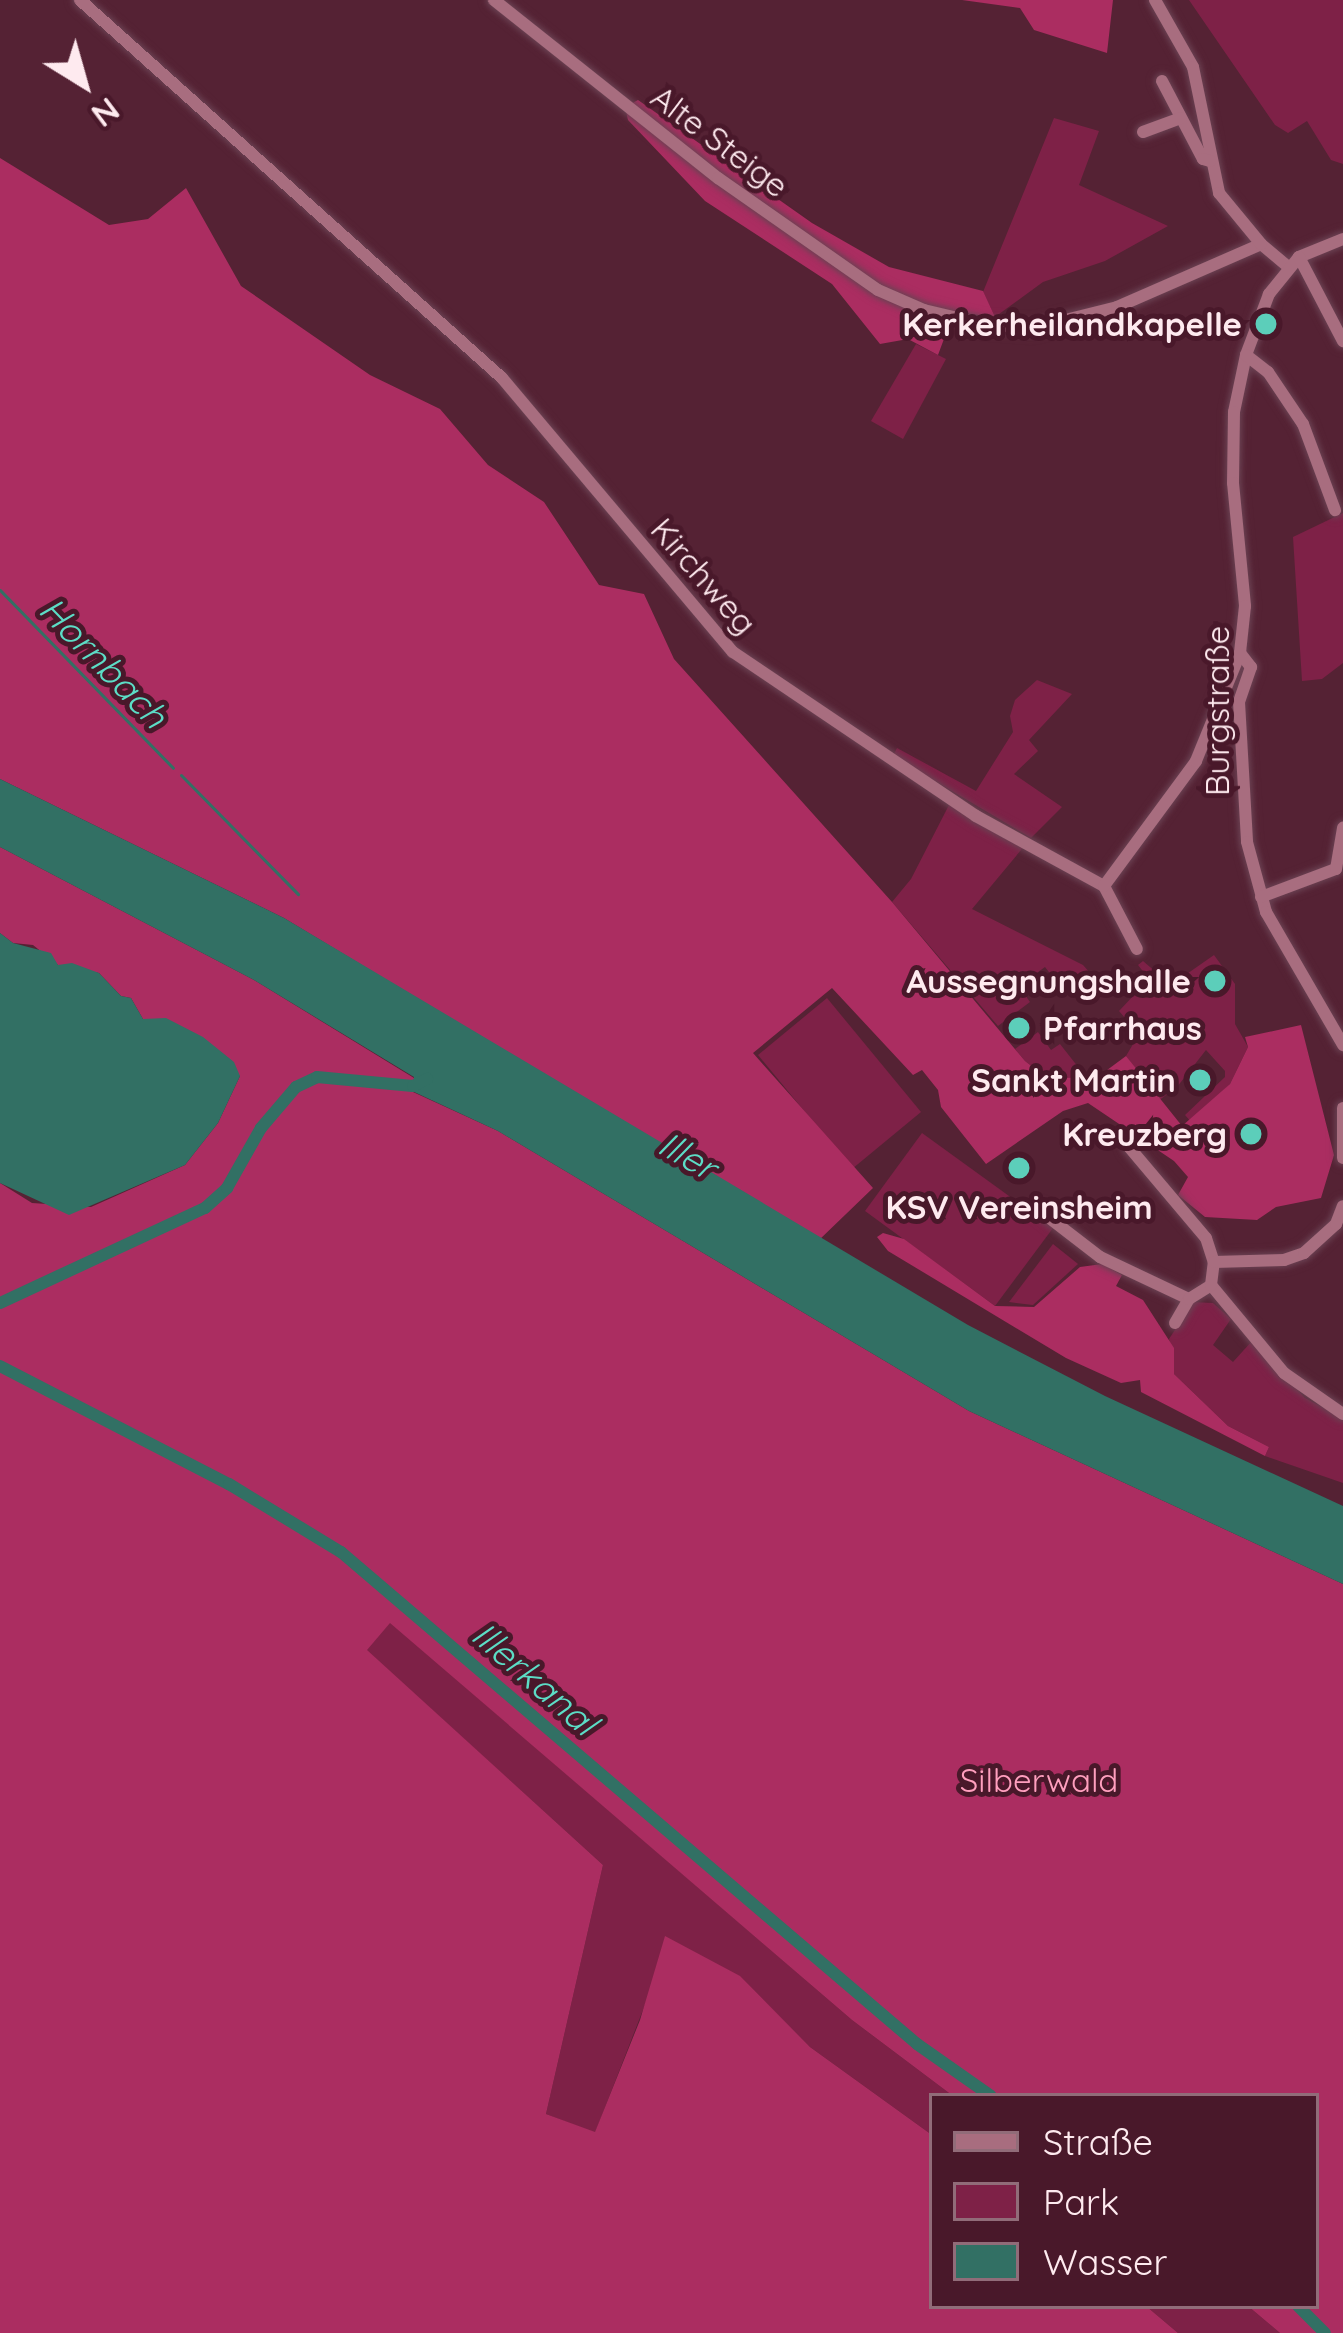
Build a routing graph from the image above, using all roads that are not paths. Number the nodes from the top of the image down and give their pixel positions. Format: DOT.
graph roads {
  1 [pos="80,0"];
  2 [pos="494,0"];
  3 [pos="1155,0"];
  4 [pos="1162,81"];
  5 [pos="1181,118"];
  6 [pos="1143,132"];
  7 [pos="1210,161"];
  8 [pos="1343,239"];
  9 [pos="1261,244"];
  10 [pos="1293,262"];
  11 [pos="1343,341"];
  12 [pos="1246,355"];
  13 [pos="1335,510"];
  14 [pos="1240,653"];
  15 [pos="1343,828"];
  16 [pos="1104,886"];
  17 [pos="1263,897"];
  18 [pos="1137,949"];
  19 [pos="1343,1045"];
  20 [pos="1343,1108"];
  21 [pos="1130,1147"];
  22 [pos="1343,1158"];
  23 [pos="1343,1206"];
  24 [pos="1040,1210"];
  25 [pos="1214,1262"];
  26 [pos="1211,1285"];
  27 [pos="1189,1299"];
  28 [pos="1175,1323"];
  29 [pos="1343,1414"];
  1 -- 16 [label="street, Kirchweg"];
  2 -- 9 [label="street, Alte Steige"];
  3 -- 7 [label="street"];
  4 -- 5 [label="street"];
  5 -- 6 [label="street"];
  5 -- 7 [label="street"];
  7 -- 9 [label="street"];
  8 -- 10 [label="street"];
  9 -- 10 [label="street"];
  10 -- 11 [label="street"];
  10 -- 12 [label="street, Burgstraße"];
  12 -- 13 [label="street"];
  12 -- 14 [label="street, Burgstraße"];
  14 -- 16 [label="street"];
  14 -- 17 [label="street, Burgstraße"];
  15 -- 17 [label="street"];
  16 -- 18 [label="street"];
  17 -- 19 [label="street, Burgstraße"];
  20 -- 22 [label="street"];
  21 -- 25 [label="street"];
  23 -- 25 [label="street"];
  24 -- 27 [label="street"];
  25 -- 26 [label="street"];
  26 -- 27 [label="street"];
  26 -- 29 [label="street"];
  27 -- 28 [label="street"];
}
